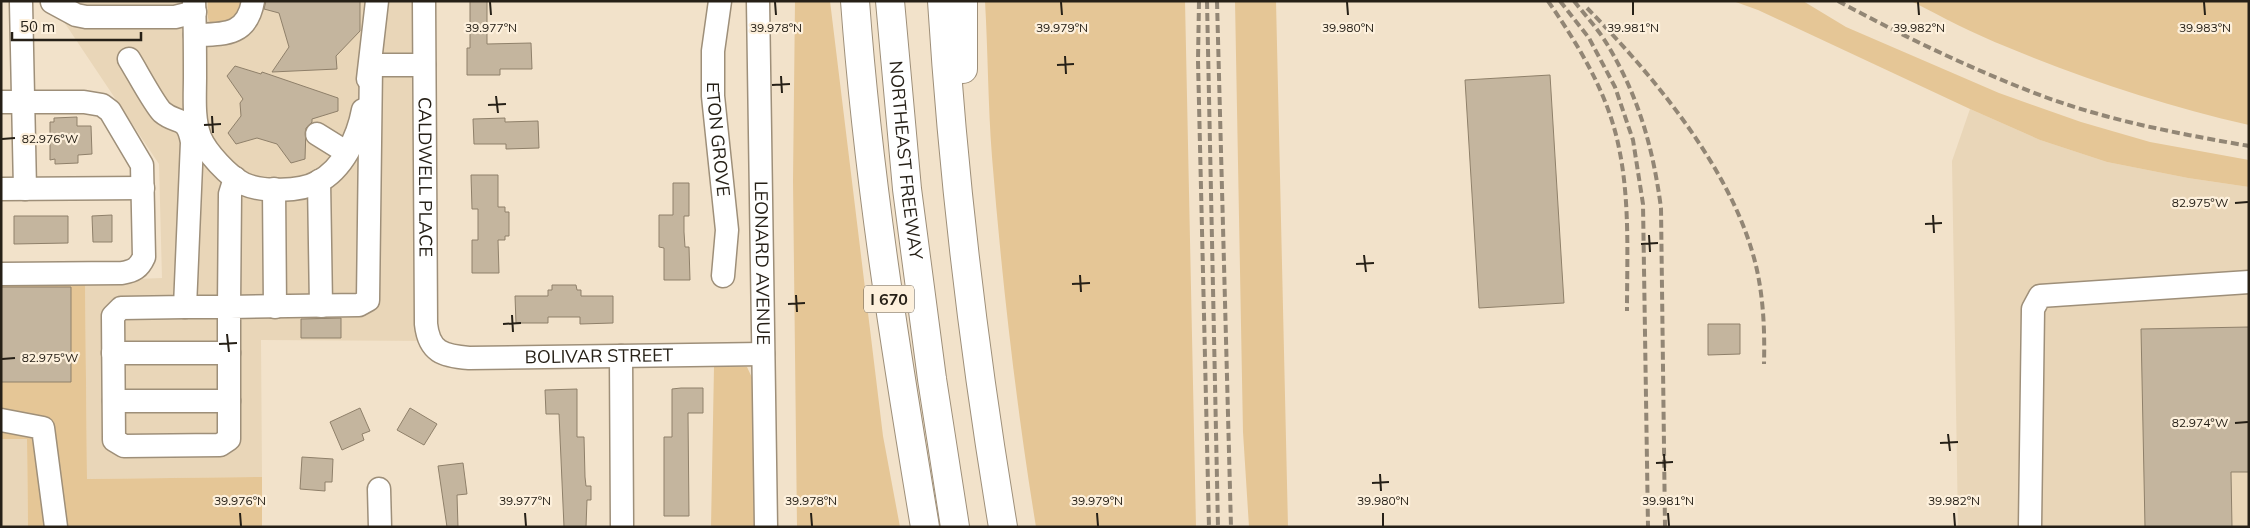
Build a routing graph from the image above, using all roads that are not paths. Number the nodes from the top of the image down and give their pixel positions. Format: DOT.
graph roads {
  1 [pos="253,1"];
  2 [pos="378,1"];
  3 [pos="424,1"];
  4 [pos="720,1"];
  5 [pos="758,1"];
  6 [pos="847,1"];
  7 [pos="855,1"];
  8 [pos="890,1"];
  9 [pos="942,1"];
  10 [pos="963,1"];
  11 [pos="53,2"];
  12 [pos="11,3"];
  13 [pos="195,7"];
  14 [pos="195,35"];
  15 [pos="129,59"];
  16 [pos="371,66"];
  17 [pos="424,66"];
  18 [pos="860,70"];
  19 [pos="12,102"];
  20 [pos="317,134"];
  21 [pos="346,152"];
  22 [pos="235,178"];
  23 [pos="319,181"];
  24 [pos="143,188"];
  25 [pos="1,189"];
  26 [pos="25,189"];
  27 [pos="274,189"];
  28 [pos="964,248"];
  29 [pos="1,274"];
  30 [pos="723,276"];
  31 [pos="2249,282"];
  32 [pos="321,306"];
  33 [pos="184,307"];
  34 [pos="275,307"];
  35 [pos="229,308"];
  36 [pos="437,350"];
  37 [pos="114,353"];
  38 [pos="229,353"];
  39 [pos="763,354"];
  40 [pos="621,356"];
  41 [pos="114,401"];
  42 [pos="229,401"];
  43 [pos="1,420"];
  44 [pos="379,489"];
  45 [pos="56,527"];
  46 [pos="380,527"];
  47 [pos="622,527"];
  48 [pos="766,527"];
  49 [pos="925,527"];
  50 [pos="955,527"];
  51 [pos="1003,527"];
  52 [pos="2030,527"];
  1 -- 14 [label="street"];
  2 -- 16 [label="street"];
  3 -- 17 [label="street, CALDWELL PLACE"];
  4 -- 30 [label="street, ETON GROVE"];
  5 -- 39 [label="street, LEONARD AVENUE"];
  6 -- 18 [label="highway"];
  7 -- 18 [label="highway, I 670"];
  8 -- 50 [label="highway, NORTHEAST FREEWAY"];
  9 -- 28 [label="highway"];
  10 -- 28 [label="highway"];
  11 -- 12 [label="street"];
  11 -- 13 [label="street"];
  12 -- 19 [label="street"];
  13 -- 14 [label="street"];
  14 -- 22 [label="street"];
  15 -- 33 [label="street"];
  16 -- 17 [label="street"];
  16 -- 21 [label="street"];
  16 -- 32 [label="street"];
  17 -- 36 [label="street, CALDWELL PLACE"];
  18 -- 49 [label="highway, I 670"];
  19 -- 24 [label="street"];
  19 -- 26 [label="street"];
  20 -- 21 [label="street"];
  21 -- 23 [label="street"];
  22 -- 27 [label="street"];
  22 -- 35 [label="street"];
  23 -- 27 [label="street"];
  23 -- 32 [label="street"];
  24 -- 26 [label="street"];
  24 -- 29 [label="street"];
  25 -- 26 [label="street"];
  27 -- 34 [label="street"];
  28 -- 51 [label="highway"];
  31 -- 52 [label="street"];
  32 -- 34 [label="street"];
  33 -- 35 [label="street"];
  33 -- 37 [label="street"];
  34 -- 35 [label="street"];
  35 -- 38 [label="street"];
  36 -- 40 [label="street, BOLIVAR STREET"];
  37 -- 38 [label="street"];
  37 -- 41 [label="street"];
  38 -- 42 [label="street"];
  39 -- 40 [label="street, BOLIVAR STREET"];
  39 -- 48 [label="street, LEONARD AVENUE"];
  40 -- 47 [label="street"];
  41 -- 42 [label="street"];
  41 -- 42 [label="street"];
  43 -- 45 [label="street"];
  44 -- 46 [label="street"];
}
